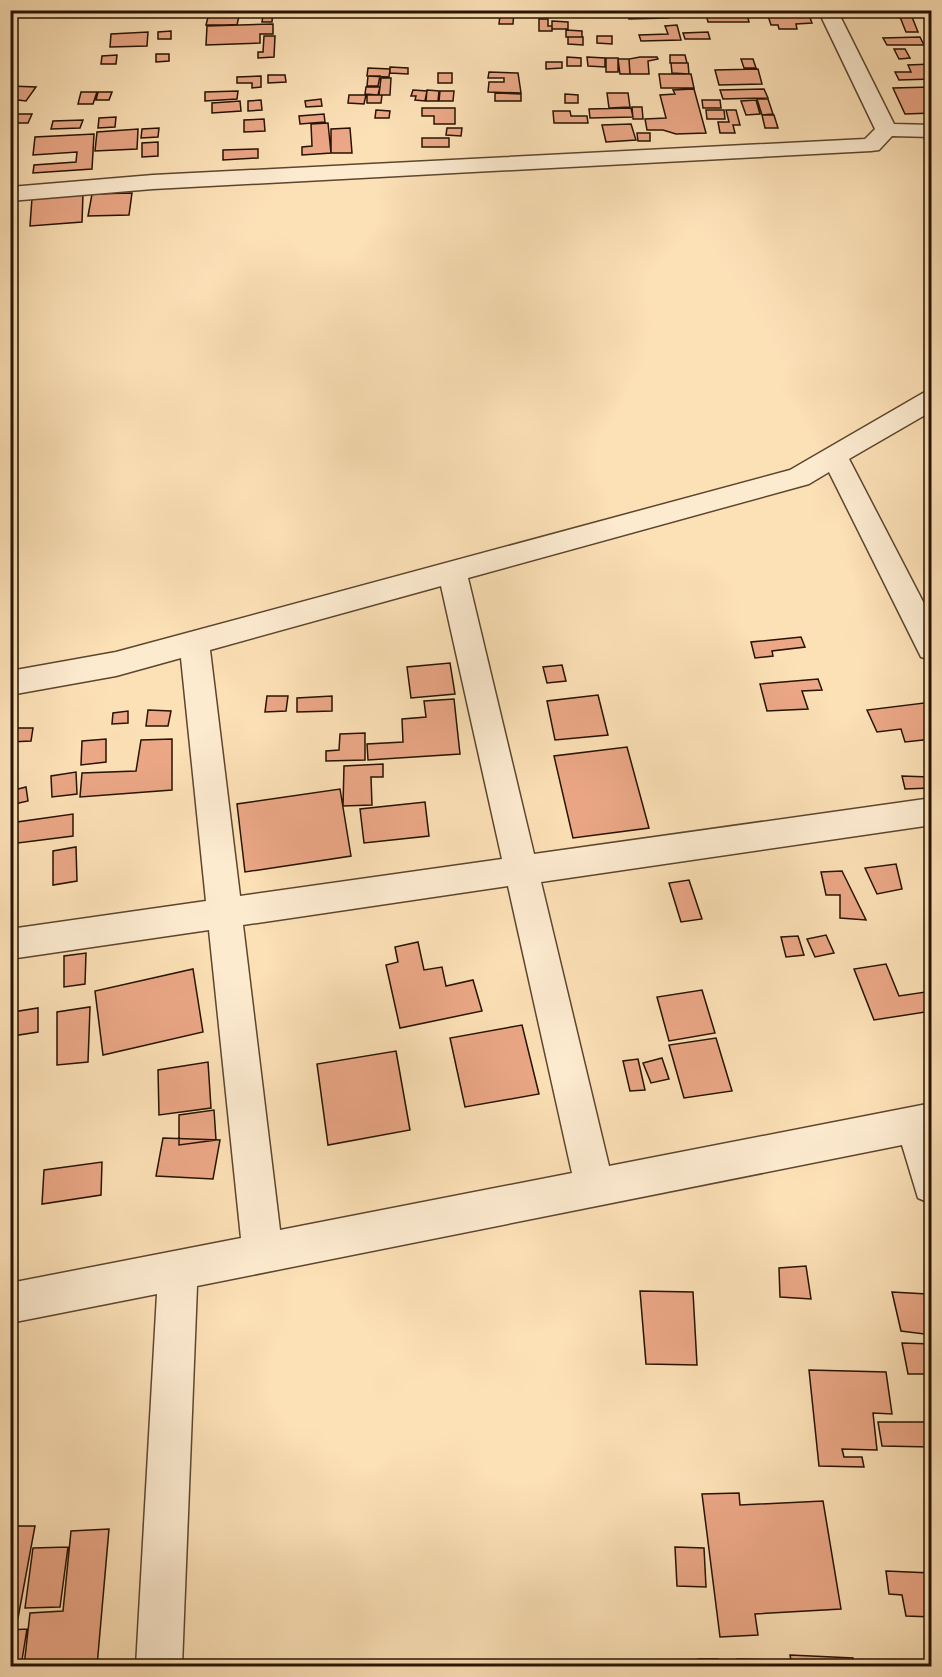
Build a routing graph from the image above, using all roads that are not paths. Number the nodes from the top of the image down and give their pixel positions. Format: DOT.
graph roads {
  1 [pos="827,10"];
  2 [pos="886,130"];
  3 [pos="932,131"];
  4 [pos="10,194"];
  5 [pos="932,399"];
  6 [pos="834,456"];
  7 [pos="452,572"];
  8 [pos="194,642"];
  9 [pos="932,649"];
  10 [pos="10,683"];
  11 [pos="932,811"];
  12 [pos="521,870"];
  13 [pos="224,913"];
  14 [pos="10,944"];
  15 [pos="923,1123"];
  16 [pos="932,1185"];
  17 [pos="595,1188"];
  18 [pos="262,1253"];
  19 [pos="178,1270"];
  20 [pos="10,1303"];
  21 [pos="159,1666"];
  1 -- 2 [label="street"];
  2 -- 3 [label="street"];
  2 -- 4 [label="street"];
  5 -- 6 [label="street"];
  6 -- 7 [label="street"];
  6 -- 9 [label="street"];
  7 -- 8 [label="street"];
  7 -- 12 [label="street"];
  8 -- 10 [label="street"];
  8 -- 13 [label="street"];
  11 -- 12 [label="street"];
  12 -- 13 [label="street"];
  12 -- 17 [label="street"];
  13 -- 14 [label="street"];
  13 -- 18 [label="street"];
  15 -- 16 [label="street"];
  15 -- 17 [label="street"];
  17 -- 18 [label="street"];
  18 -- 19 [label="street"];
  19 -- 20 [label="street"];
  19 -- 21 [label="street"];
}
